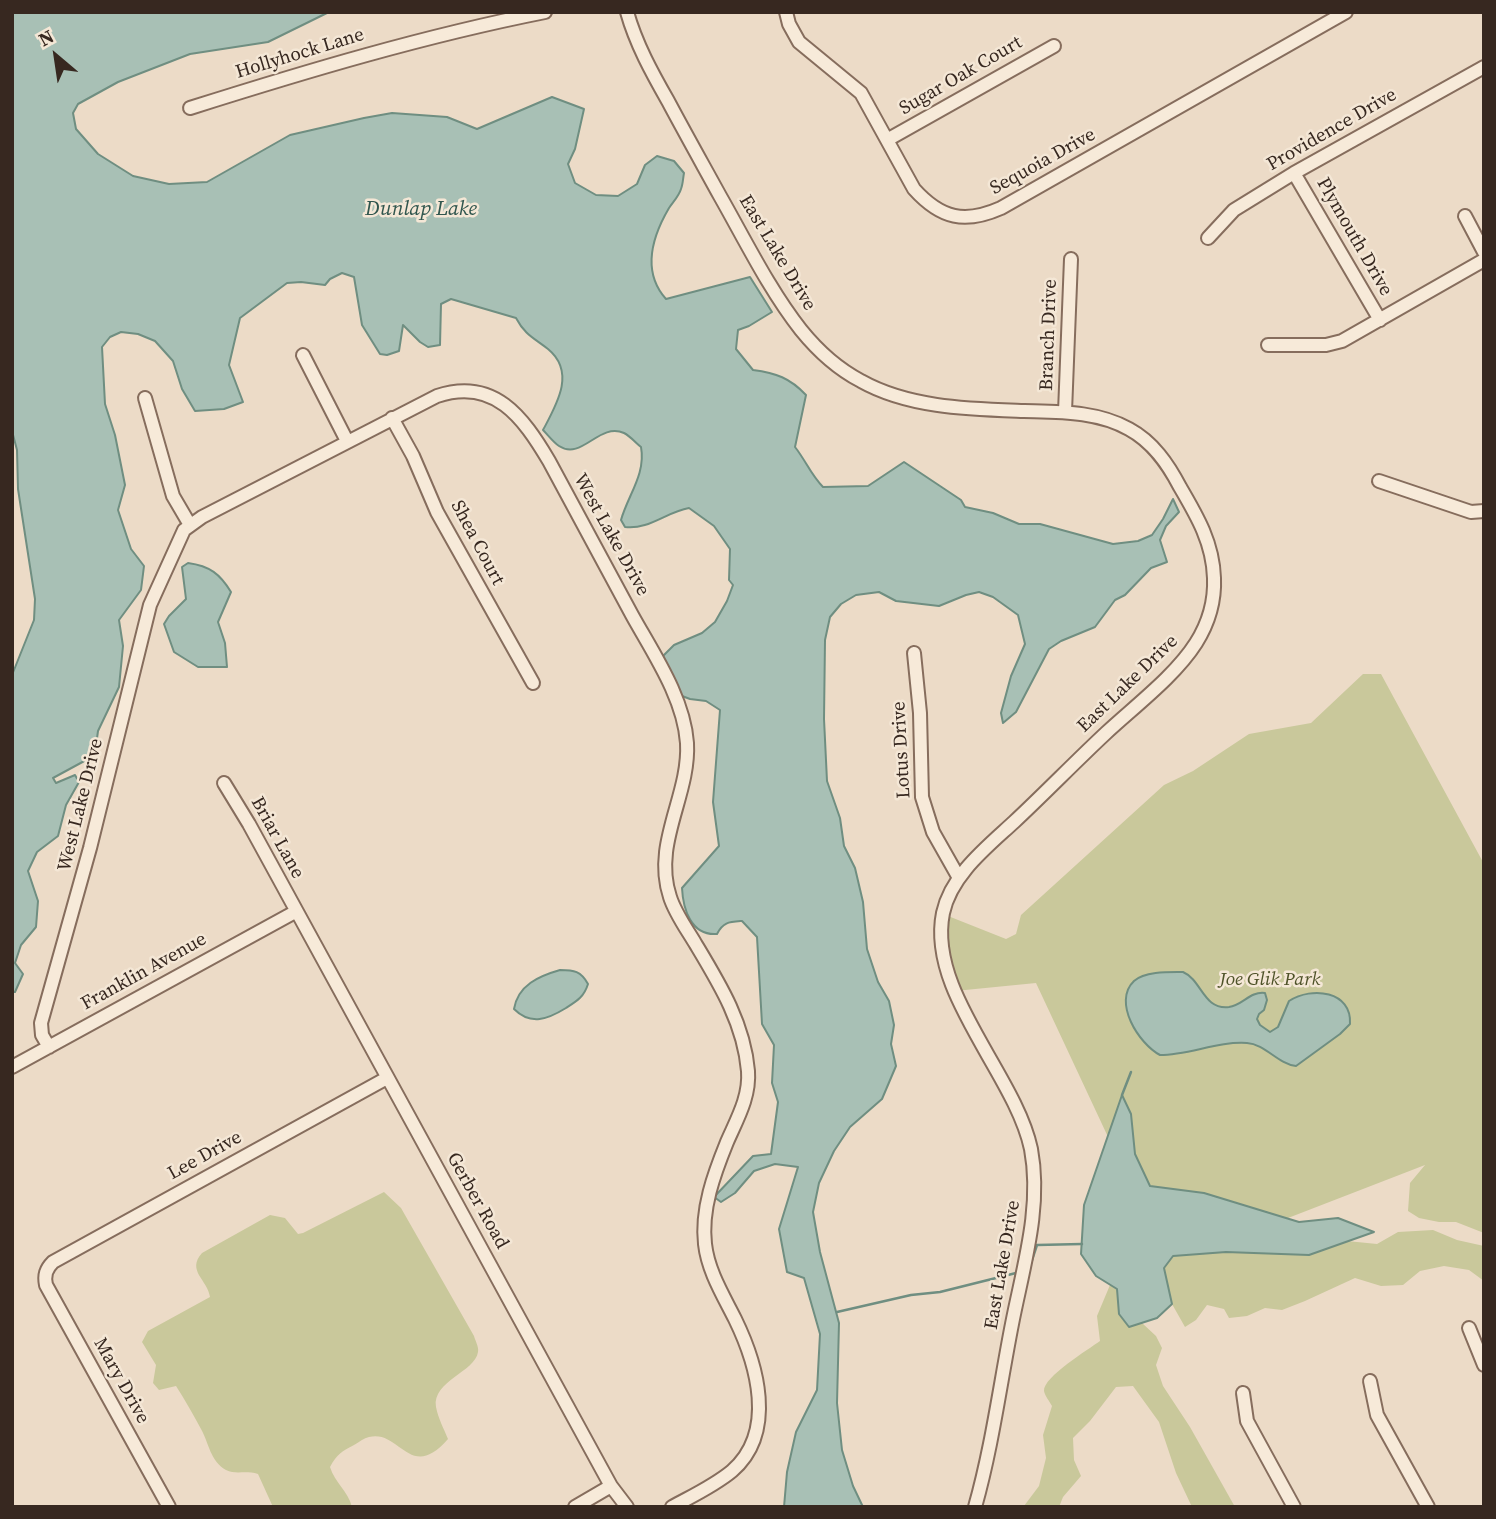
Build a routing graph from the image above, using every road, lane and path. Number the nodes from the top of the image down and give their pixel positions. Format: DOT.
graph roads {
  1 [pos="545,12"];
  2 [pos="627,12"];
  3 [pos="786,12"];
  4 [pos="1346,12"];
  5 [pos="1054,46"];
  6 [pos="1484,67"];
  7 [pos="190,108"];
  8 [pos="887,140"];
  9 [pos="1294,173"];
  10 [pos="1465,216"];
  11 [pos="1208,239"];
  12 [pos="1484,252"];
  13 [pos="1071,260"];
  14 [pos="1484,260"];
  15 [pos="1380,320"];
  16 [pos="1268,345"];
  17 [pos="303,355"];
  18 [pos="145,398"];
  19 [pos="1065,412"];
  20 [pos="392,418"];
  21 [pos="347,441"];
  22 [pos="1379,481"];
  23 [pos="1484,511"];
  24 [pos="190,525"];
  25 [pos="914,653"];
  26 [pos="533,683"];
  27 [pos="224,783"];
  28 [pos="959,878"];
  29 [pos="295,912"];
  30 [pos="49,1046"];
  31 [pos="12,1067"];
  32 [pos="387,1078"];
  33 [pos="46,1273"];
  34 [pos="1469,1328"];
  35 [pos="1484,1365"];
  36 [pos="1370,1381"];
  37 [pos="1242,1393"];
  38 [pos="611,1486"];
  39 [pos="169,1507"];
  40 [pos="575,1507"];
  41 [pos="626,1507"];
  42 [pos="672,1507"];
  43 [pos="975,1507"];
  44 [pos="1294,1507"];
  45 [pos="1427,1507"];
  1 -- 7 [label="street, Hollyhock Lane"];
  2 -- 19 [label="street, East Lake Drive"];
  3 -- 8 [label="street, Sequoia Drive"];
  4 -- 8 [label="street, Sequoia Drive"];
  5 -- 8 [label="street, Sugar Oak Court"];
  6 -- 9 [label="street, Providence Drive"];
  9 -- 11 [label="street, Providence Drive"];
  9 -- 15 [label="street, Plymouth Drive"];
  10 -- 12 [label="street"];
  13 -- 19 [label="street, Branch Drive"];
  14 -- 15 [label="street"];
  15 -- 16 [label="street"];
  17 -- 21 [label="street"];
  18 -- 24 [label="street"];
  19 -- 28 [label="street, East Lake Drive"];
  20 -- 21 [label="street, West Lake Drive"];
  20 -- 26 [label="street, Shea Court"];
  20 -- 42 [label="street, West Lake Drive"];
  21 -- 24 [label="street, West Lake Drive"];
  22 -- 23 [label="street"];
  24 -- 30 [label="street, West Lake Drive"];
  25 -- 28 [label="street, Lotus Drive"];
  27 -- 29 [label="street, Briar Lane"];
  28 -- 43 [label="street, East Lake Drive"];
  29 -- 30 [label="street, Franklin Avenue"];
  29 -- 32 [label="street, Gerber Road"];
  30 -- 31 [label="street, Franklin Avenue"];
  32 -- 33 [label="street, Lee Drive"];
  32 -- 38 [label="street, Gerber Road"];
  33 -- 39 [label="street, Mary Drive"];
  34 -- 35 [label="street"];
  36 -- 45 [label="street"];
  37 -- 44 [label="street"];
  38 -- 40 [label="street"];
  38 -- 41 [label="street, Gerber Road"];
}
